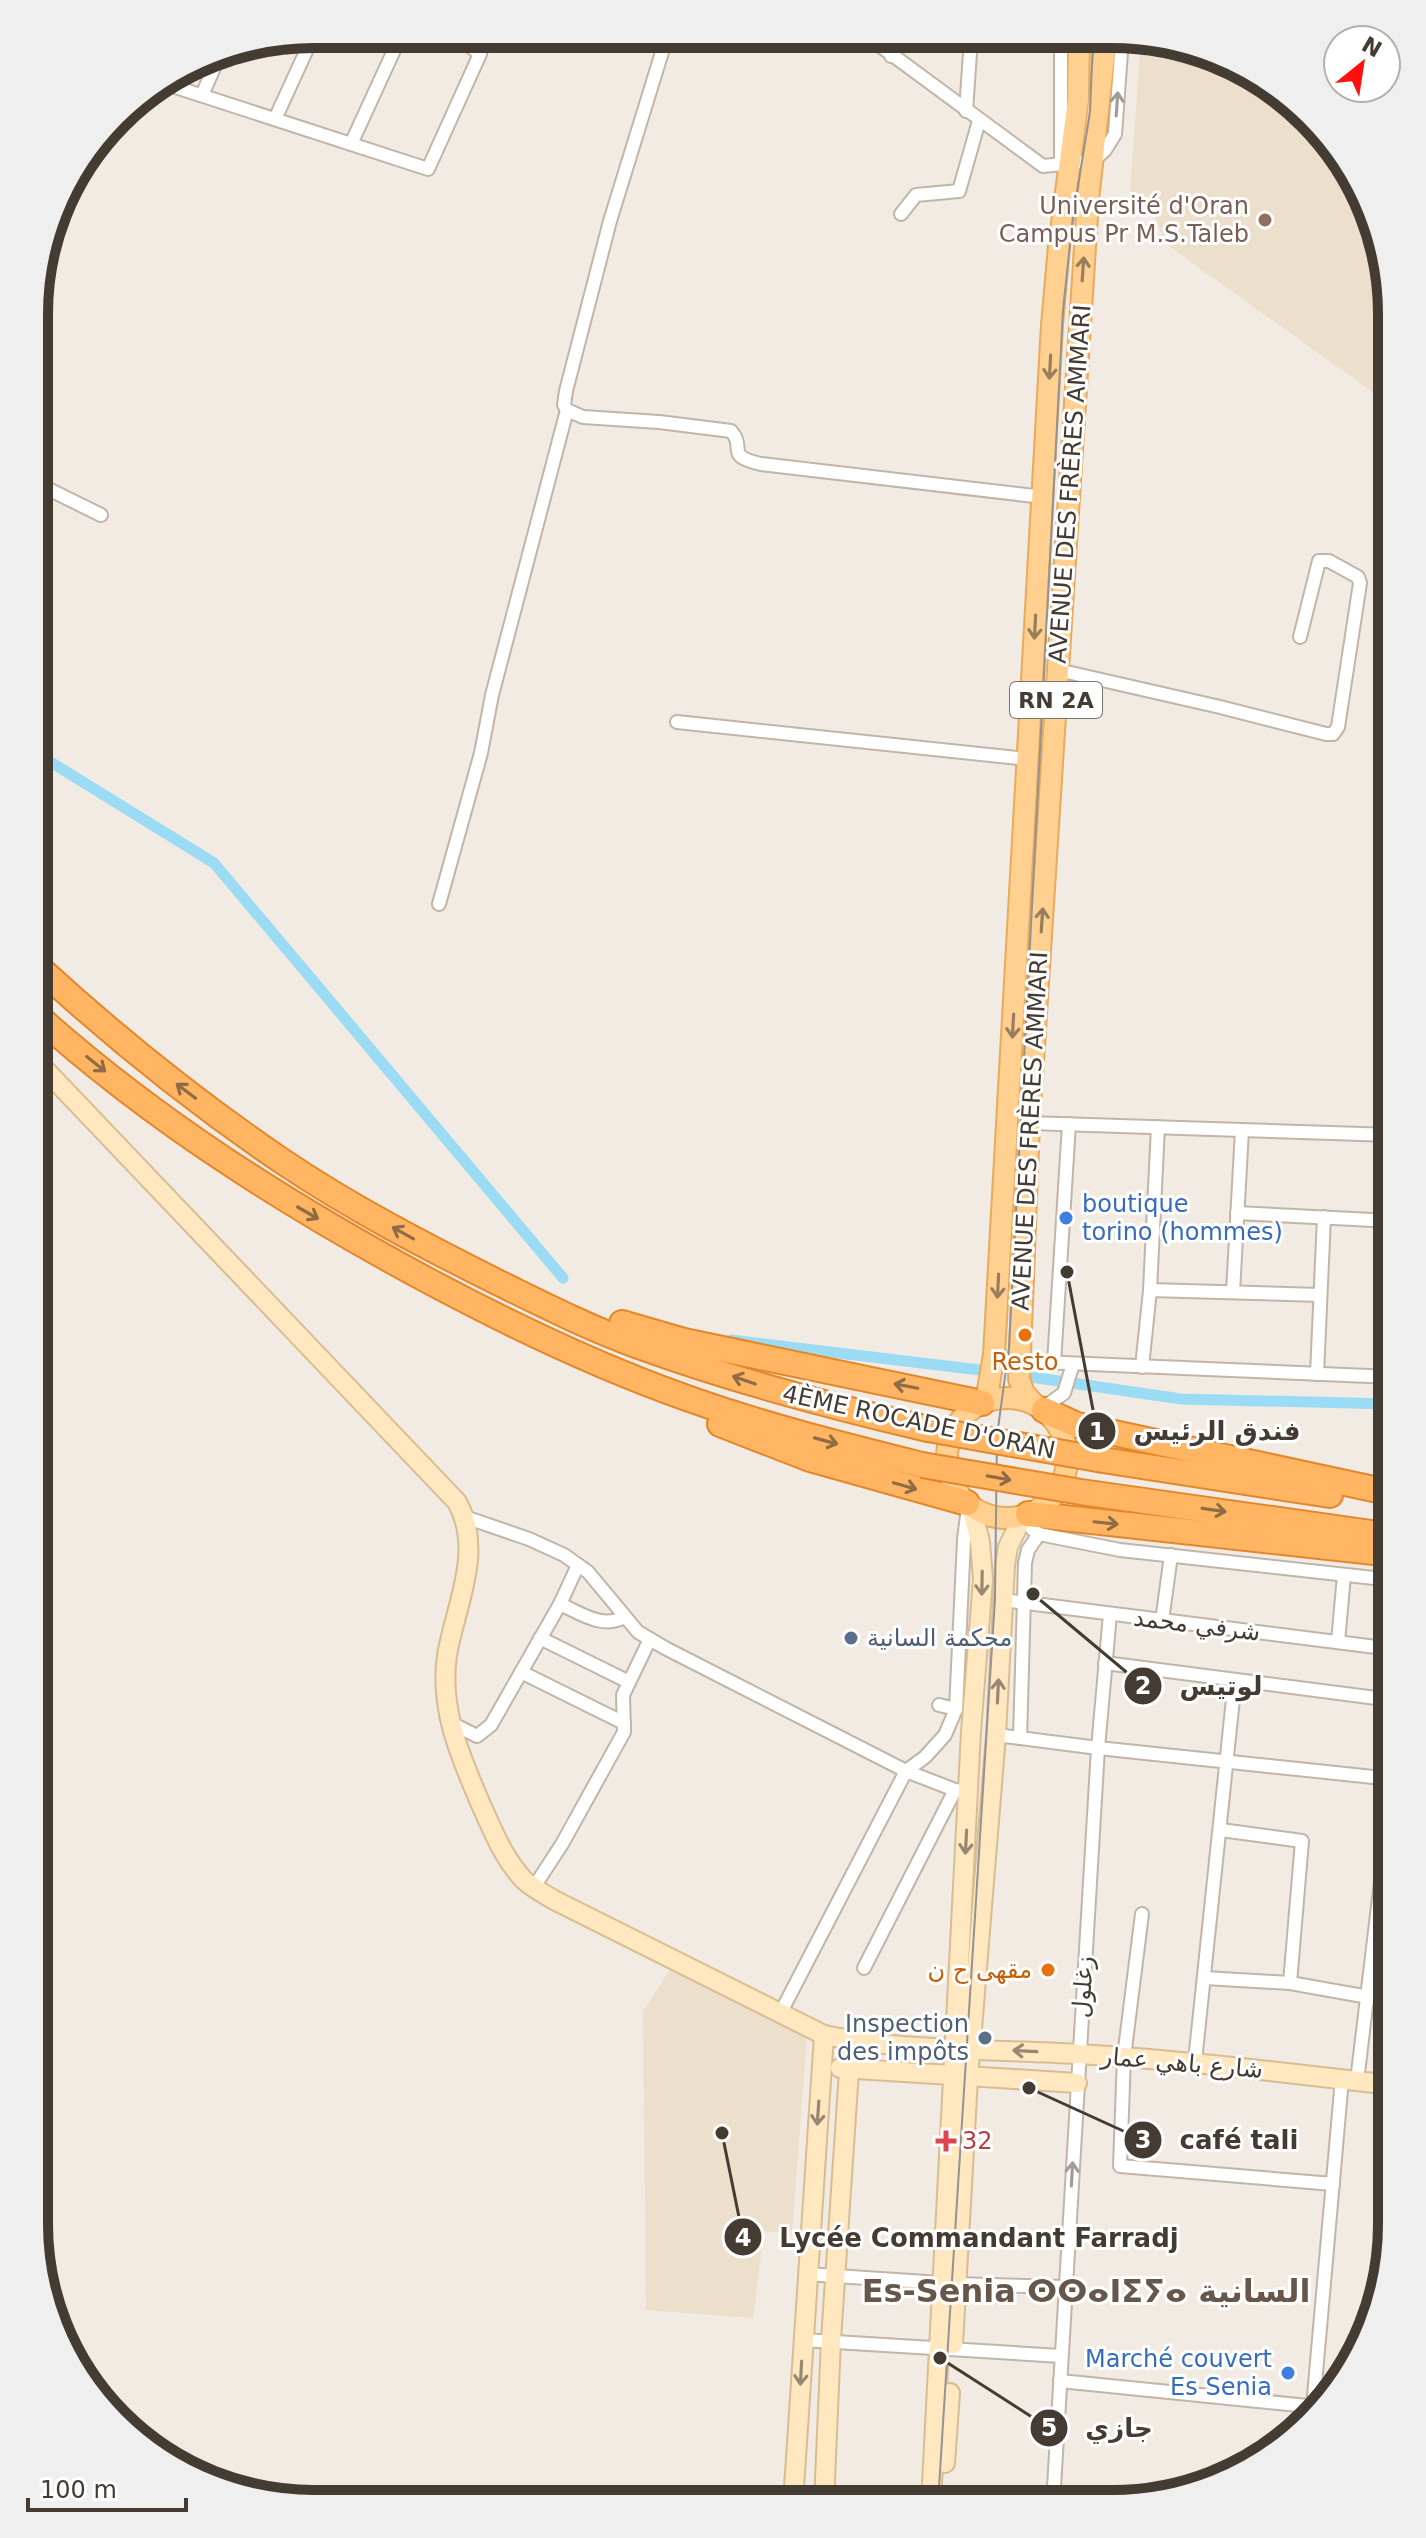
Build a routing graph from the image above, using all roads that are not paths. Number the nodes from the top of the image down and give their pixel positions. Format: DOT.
graph roads {
  1 [pos="307,48"];
  2 [pos="395,48"];
  3 [pos="472,48"];
  4 [pos="663,48"];
  5 [pos="881,48"];
  6 [pos="891,48"];
  7 [pos="970,48"];
  8 [pos="1061,48"];
  9 [pos="1079,48"];
  10 [pos="1105,48"];
  11 [pos="1121,49"];
  12 [pos="891,56"];
  13 [pos="214,68"];
  14 [pos="176,87"];
  15 [pos="202,95"];
  16 [pos="966,111"];
  17 [pos="275,119"];
  18 [pos="979,121"];
  19 [pos="351,144"];
  20 [pos="1093,161"];
  21 [pos="1066,165"];
  22 [pos="1043,166"];
  23 [pos="1068,188"];
  24 [pos="901,214"];
  25 [pos="567,410"];
  26 [pos="48,489"];
  27 [pos="1043,497"];
  28 [pos="101,515"];
  29 [pos="1300,637"];
  30 [pos="1058,670"];
  31 [pos="677,722"];
  32 [pos="1028,759"];
  33 [pos="439,904"];
  34 [pos="48,976"];
  35 [pos="48,1025"];
  36 [pos="48,1073"];
  37 [pos="1029,1123"];
  38 [pos="1069,1124"];
  39 [pos="1158,1127"];
  40 [pos="1242,1130"];
  41 [pos="1378,1135"];
  42 [pos="1237,1213"];
  43 [pos="1324,1217"];
  44 [pos="1378,1220"];
  45 [pos="442,1255"];
  46 [pos="1150,1290"];
  47 [pos="1233,1292"];
  48 [pos="1320,1295"];
  49 [pos="498,1317"];
  50 [pos="1054,1363"];
  51 [pos="1142,1367"];
  52 [pos="1019,1370"];
  53 [pos="1317,1374"];
  54 [pos="1070,1376"];
  55 [pos="1377,1376"];
  56 [pos="986,1395"];
  57 [pos="1040,1408"];
  58 [pos="1377,1490"];
  59 [pos="1377,1501"];
  60 [pos="969,1505"];
  61 [pos="465,1517"];
  62 [pos="1029,1520"];
  63 [pos="1377,1534"];
  64 [pos="1377,1553"];
  65 [pos="1171,1555"];
  66 [pos="578,1565"];
  67 [pos="1344,1575"];
  68 [pos="1377,1578"];
  69 [pos="1003,1600"];
  70 [pos="1022,1602"];
  71 [pos="560,1604"];
  72 [pos="1110,1614"];
  73 [pos="625,1617"];
  74 [pos="1162,1621"];
  75 [pos="540,1638"];
  76 [pos="650,1639"];
  77 [pos="1338,1642"];
  78 [pos="1377,1647"];
  79 [pos="1105,1663"];
  80 [pos="521,1672"];
  81 [pos="1235,1680"];
  82 [pos="629,1682"];
  83 [pos="1377,1698"];
  84 [pos="939,1705"];
  85 [pos="956,1709"];
  86 [pos="451,1723"];
  87 [pos="624,1723"];
  88 [pos="996,1735"];
  89 [pos="477,1736"];
  90 [pos="1020,1738"];
  91 [pos="1098,1748"];
  92 [pos="458,1754"];
  93 [pos="1228,1762"];
  94 [pos="906,1771"];
  95 [pos="1377,1777"];
  96 [pos="962,1791"];
  97 [pos="1221,1830"];
  98 [pos="534,1887"];
  99 [pos="1142,1914"];
  100 [pos="1377,1915"];
  101 [pos="864,1968"];
  102 [pos="1205,1978"];
  103 [pos="1290,1983"];
  104 [pos="1367,1998"];
  105 [pos="1377,1999"];
  106 [pos="781,2012"];
  107 [pos="824,2035"];
  108 [pos="851,2041"];
  109 [pos="963,2048"];
  110 [pos="1078,2054"];
  111 [pos="1124,2057"];
  112 [pos="1195,2061"];
  113 [pos="822,2067"];
  114 [pos="849,2069"];
  115 [pos="961,2078"];
  116 [pos="1349,2080"];
  117 [pos="1077,2083"];
  118 [pos="1377,2083"];
  119 [pos="1333,2184"];
  120 [pos="806,2274"];
  121 [pos="837,2275"];
  122 [pos="950,2283"];
  123 [pos="1065,2287"];
  124 [pos="803,2340"];
  125 [pos="831,2340"];
  126 [pos="946,2348"];
  127 [pos="1061,2356"];
  128 [pos="1060,2381"];
  129 [pos="1318,2392"];
  130 [pos="1305,2406"];
  131 [pos="794,2490"];
  132 [pos="825,2490"];
  133 [pos="932,2490"];
  134 [pos="943,2490"];
  135 [pos="1054,2490"];
  1 -- 17 [label="street"];
  2 -- 19 [label="street"];
  3 -- 19 [label="street"];
  4 -- 25 [label="street"];
  5 -- 12 [label="street"];
  6 -- 12 [label="street"];
  7 -- 16 [label="street"];
  8 -- 21 [label="street"];
  9 -- 21 [label="main road, AVENUE DES FRÈRES AMMARI / RN 2A"];
  10 -- 20 [label="main road, AVENUE DES FRÈRES AMMARI / RN 2A"];
  20 -- 11 [label="street, one-way"];
  12 -- 16 [label="street"];
  13 -- 15 [label="street"];
  14 -- 15 [label="street"];
  15 -- 17 [label="street"];
  16 -- 18 [label="street"];
  17 -- 19 [label="street"];
  18 -- 22 [label="street"];
  18 -- 24 [label="street"];
  20 -- 21 [label="street"];
  30 -- 20 [label="main road, AVENUE DES FRÈRES AMMARI / RN 2A, one-way"];
  21 -- 22 [label="street"];
  21 -- 23 [label="main road, AVENUE DES FRÈRES AMMARI / RN 2A"];
  22 -- 23 [label="street"];
  23 -- 27 [label="main road, AVENUE DES FRÈRES AMMARI / RN 2A, one-way"];
  25 -- 27 [label="street"];
  25 -- 33 [label="street"];
  26 -- 28 [label="street"];
  27 -- 32 [label="main road, AVENUE DES FRÈRES AMMARI / RN 2A, one-way"];
  29 -- 30 [label="street"];
  37 -- 30 [label="main road, AVENUE DES FRÈRES AMMARI / RN 2A, one-way"];
  31 -- 32 [label="street"];
  32 -- 56 [label="main road, AVENUE DES FRÈRES AMMARI / RN 2A, one-way"];
  45 -- 34 [label="highway, 4ÈME ROCADE D'ORAN, one-way"];
  35 -- 49 [label="highway, 4ÈME ROCADE D'ORAN, one-way"];
  36 -- 61 [label="main road"];
  37 -- 38 [label="street"];
  37 -- 52 [label="main road, AVENUE DES FRÈRES AMMARI / RN 2A"];
  38 -- 39 [label="street"];
  38 -- 50 [label="street"];
  39 -- 40 [label="street"];
  39 -- 46 [label="street"];
  40 -- 41 [label="street"];
  40 -- 42 [label="street"];
  42 -- 43 [label="street"];
  42 -- 47 [label="street"];
  43 -- 44 [label="street"];
  43 -- 48 [label="street"];
  56 -- 45 [label="highway, one-way"];
  59 -- 45 [label="highway, 4ÈME ROCADE D'ORAN, one-way, bridge"];
  46 -- 47 [label="street"];
  46 -- 51 [label="street"];
  47 -- 48 [label="street"];
  48 -- 53 [label="street"];
  49 -- 60 [label="highway, one-way"];
  49 -- 63 [label="highway, 4ÈME ROCADE D'ORAN, one-way, bridge"];
  50 -- 52 [label="street"];
  50 -- 54 [label="street"];
  51 -- 53 [label="street"];
  51 -- 54 [label="street"];
  52 -- 57 [label="main road"];
  53 -- 55 [label="street"];
  54 -- 57 [label="street"];
  56 -- 57 [label="main road"];
  56 -- 60 [label="main road"];
  57 -- 58 [label="highway"];
  57 -- 62 [label="main road"];
  60 -- 62 [label="main road"];
  60 -- 85 [label="street"];
  60 -- 96 [label="main road, one-way"];
  61 -- 66 [label="street"];
  61 -- 86 [label="main road, شارع باهي عمار"];
  62 -- 64 [label="highway, one-way"];
  62 -- 65 [label="street"];
  62 -- 69 [label="main road"];
  62 -- 70 [label="street"];
  65 -- 67 [label="street"];
  65 -- 74 [label="street"];
  66 -- 71 [label="street"];
  66 -- 73 [label="street"];
  67 -- 68 [label="street"];
  67 -- 77 [label="street"];
  69 -- 70 [label="street, شرفي محمد"];
  88 -- 69 [label="main road, one-way"];
  70 -- 72 [label="street, شرفي محمد"];
  70 -- 90 [label="street"];
  71 -- 73 [label="street"];
  71 -- 75 [label="street"];
  72 -- 74 [label="street, شرفي محمد"];
  72 -- 79 [label="street, زغلول"];
  73 -- 76 [label="street"];
  74 -- 77 [label="street, شرفي محمد"];
  75 -- 80 [label="street"];
  75 -- 82 [label="street"];
  76 -- 82 [label="street"];
  76 -- 94 [label="street"];
  77 -- 78 [label="street, شرفي محمد"];
  79 -- 81 [label="street"];
  79 -- 91 [label="street, زغلول"];
  80 -- 87 [label="street"];
  80 -- 89 [label="street"];
  81 -- 83 [label="street"];
  81 -- 93 [label="street"];
  82 -- 87 [label="street"];
  84 -- 85 [label="street"];
  85 -- 94 [label="street"];
  86 -- 89 [label="street"];
  86 -- 92 [label="main road, شارع باهي عمار"];
  87 -- 98 [label="street"];
  88 -- 90 [label="street"];
  88 -- 109 [label="main road"];
  89 -- 92 [label="street"];
  90 -- 91 [label="street"];
  91 -- 93 [label="street"];
  91 -- 110 [label="street, زغلول"];
  92 -- 98 [label="main road, شارع باهي عمار"];
  93 -- 95 [label="street"];
  93 -- 97 [label="street"];
  94 -- 96 [label="street"];
  94 -- 106 [label="street"];
  96 -- 101 [label="street"];
  96 -- 109 [label="main road, one-way"];
  97 -- 102 [label="street"];
  97 -- 103 [label="street"];
  98 -- 106 [label="main road, شارع باهي عمار"];
  99 -- 111 [label="street"];
  100 -- 104 [label="street"];
  102 -- 103 [label="street"];
  102 -- 112 [label="street"];
  103 -- 104 [label="street"];
  104 -- 105 [label="street"];
  104 -- 116 [label="street"];
  106 -- 107 [label="main road, شارع باهي عمار"];
  107 -- 108 [label="main road, شارع باهي عمار"];
  107 -- 113 [label="main road"];
  108 -- 109 [label="main road, شارع باهي عمار"];
  108 -- 114 [label="main road"];
  110 -- 109 [label="main road, شارع باهي عمار, one-way"];
  109 -- 115 [label="main road"];
  110 -- 111 [label="main road, شارع باهي عمار"];
  110 -- 117 [label="street, زغلول"];
  111 -- 112 [label="main road, شارع باهي عمار"];
  111 -- 119 [label="street"];
  112 -- 116 [label="main road, شارع باهي عمار"];
  113 -- 114 [label="main road"];
  113 -- 120 [label="main road, one-way"];
  114 -- 115 [label="main road"];
  114 -- 121 [label="main road"];
  115 -- 117 [label="main road"];
  115 -- 122 [label="main road"];
  116 -- 118 [label="main road, شارع باهي عمار"];
  116 -- 119 [label="street"];
  123 -- 117 [label="street, زغلول, one-way"];
  119 -- 129 [label="street"];
  120 -- 121 [label="street"];
  120 -- 124 [label="main road"];
  121 -- 122 [label="street"];
  121 -- 125 [label="main road"];
  122 -- 123 [label="street"];
  122 -- 126 [label="main road"];
  123 -- 127 [label="street, زغلول"];
  124 -- 125 [label="street"];
  124 -- 131 [label="main road, one-way"];
  125 -- 126 [label="street"];
  125 -- 132 [label="main road"];
  126 -- 127 [label="street"];
  126 -- 133 [label="main road"];
  126 -- 134 [label="main road"];
  127 -- 128 [label="street, زغلول"];
  128 -- 130 [label="street"];
  128 -- 135 [label="street, زغلول"];
}
